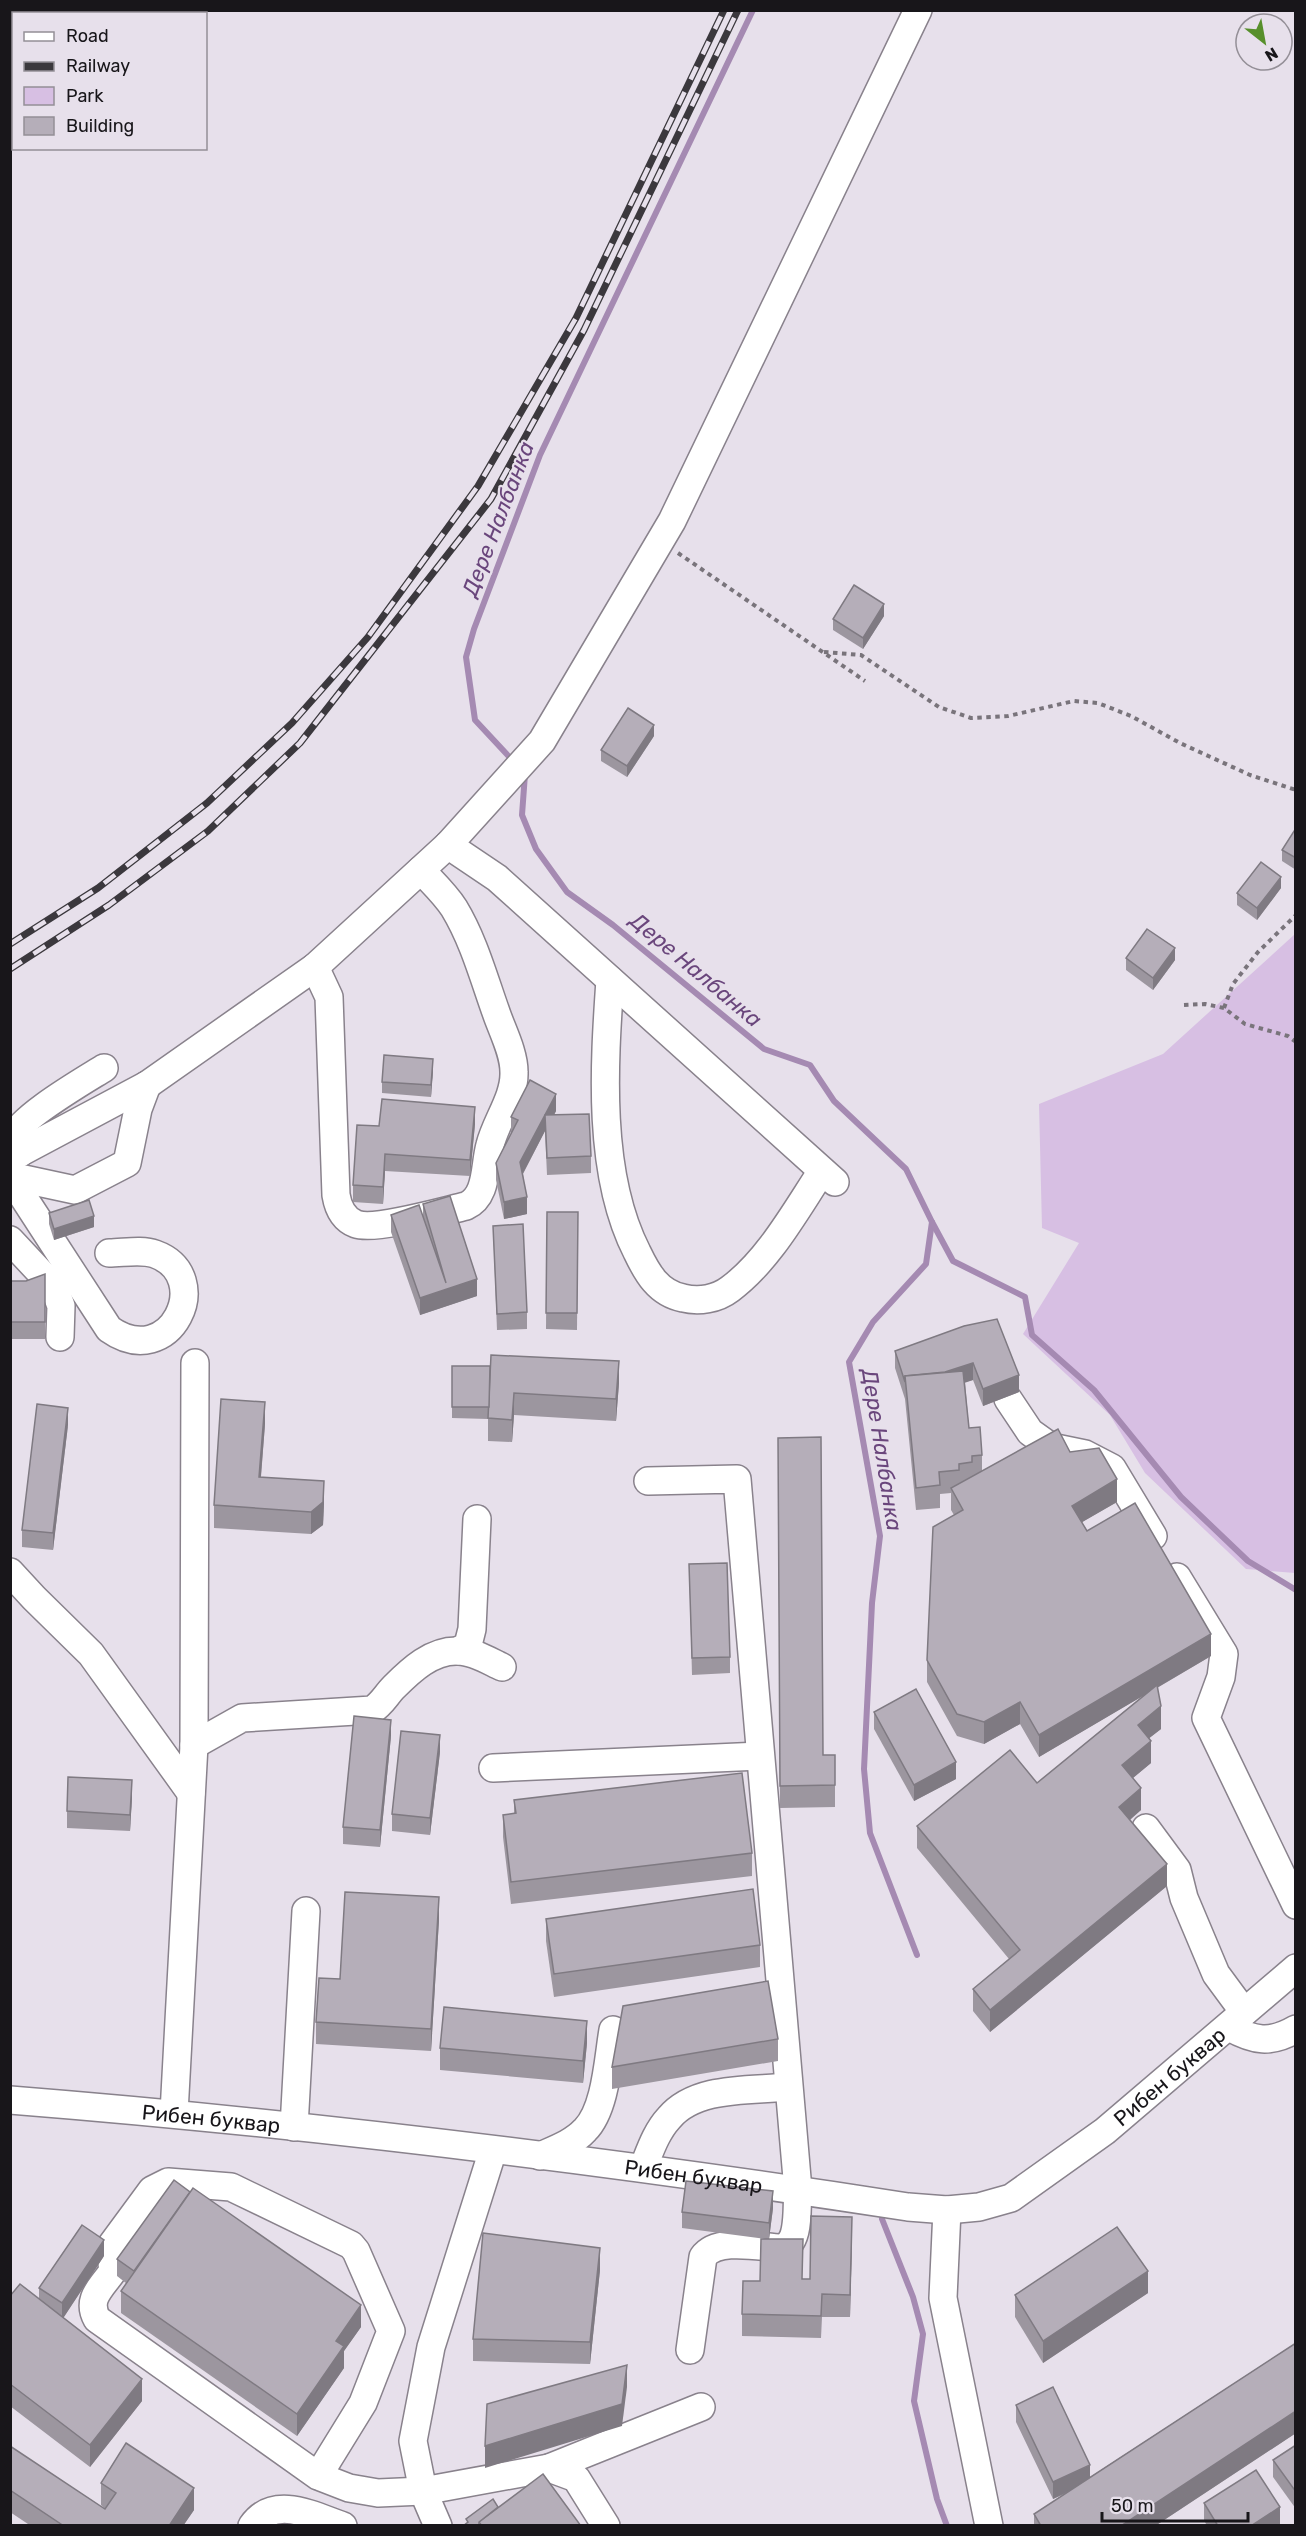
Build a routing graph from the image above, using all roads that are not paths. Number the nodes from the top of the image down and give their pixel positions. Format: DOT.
graph roads {
  1 [pos="918,10"];
  2 [pos="448,845"];
  3 [pos="421,870"];
  4 [pos="315,967"];
  5 [pos="610,980"];
  6 [pos="104,1068"];
  7 [pos="147,1085"];
  8 [pos="15,1185"];
  9 [pos="10,1240"];
  10 [pos="109,1253"];
  11 [pos="60,1336"];
  12 [pos="195,1363"];
  13 [pos="1008,1399"];
  14 [pos="1051,1447"];
  15 [pos="1018,1460"];
  16 [pos="648,1481"];
  17 [pos="477,1519"];
  18 [pos="10,1572"];
  19 [pos="22,1600"];
  20 [pos="458,1651"];
  21 [pos="502,1667"];
  22 [pos="194,1745"];
  23 [pos="760,1756"];
  24 [pos="493,1768"];
  25 [pos="191,1792"];
  26 [pos="1146,1828"];
  27 [pos="1296,1905"];
  28 [pos="306,1911"];
  29 [pos="1296,1968"];
  30 [pos="1236,2019"];
  31 [pos="1296,2029"];
  32 [pos="613,2030"];
  33 [pos="788,2087"];
  34 [pos="10,2100"];
  35 [pos="174,2113"];
  36 [pos="294,2127"];
  37 [pos="493,2150"];
  38 [pos="540,2156"];
  39 [pos="643,2168"];
  40 [pos="798,2190"];
  41 [pos="947,2211"];
  42 [pos="690,2350"];
  43 [pos="700,2407"];
  44 [pos="549,2468"];
  45 [pos="318,2476"];
  46 [pos="423,2491"];
  47 [pos="252,2526"];
  48 [pos="343,2526"];
  49 [pos="438,2526"];
  50 [pos="606,2526"];
  51 [pos="989,2526"];
  1 -- 2 [label="street"];
  2 -- 3 [label="street"];
  2 -- 5 [label="street"];
  3 -- 4 [label="street"];
  3 -- 4 [label="street"];
  4 -- 7 [label="street"];
  5 -- 5 [label="street"];
  6 -- 8 [label="street"];
  7 -- 8 [label="street"];
  7 -- 8 [label="street"];
  8 -- 10 [label="street"];
  9 -- 11 [label="street"];
  12 -- 22 [label="street"];
  13 -- 14 [label="street"];
  14 -- 15 [label="street"];
  14 -- 27 [label="street"];
  16 -- 23 [label="street"];
  17 -- 20 [label="street"];
  18 -- 19 [label="street"];
  19 -- 25 [label="street"];
  20 -- 21 [label="street"];
  20 -- 22 [label="street"];
  22 -- 25 [label="street"];
  23 -- 24 [label="street"];
  23 -- 33 [label="street"];
  25 -- 35 [label="street"];
  26 -- 30 [label="street"];
  28 -- 36 [label="street"];
  29 -- 30 [label="street, Рибен буквар"];
  30 -- 31 [label="street"];
  30 -- 41 [label="street, Рибен буквар"];
  32 -- 38 [label="street"];
  33 -- 39 [label="street"];
  33 -- 40 [label="street"];
  34 -- 35 [label="street, Рибен буквар"];
  35 -- 36 [label="street, Рибен буквар"];
  36 -- 37 [label="street, Рибен буквар"];
  37 -- 38 [label="street, Рибен буквар"];
  37 -- 46 [label="street"];
  38 -- 39 [label="street, Рибен буквар"];
  39 -- 40 [label="street, Рибен буквар"];
  40 -- 41 [label="street, Рибен буквар"];
  40 -- 42 [label="street"];
  41 -- 51 [label="street"];
  43 -- 44 [label="street"];
  44 -- 46 [label="street"];
  44 -- 50 [label="street"];
  45 -- 45 [label="street"];
  45 -- 46 [label="street"];
  46 -- 49 [label="street"];
  47 -- 48 [label="street"];
}
